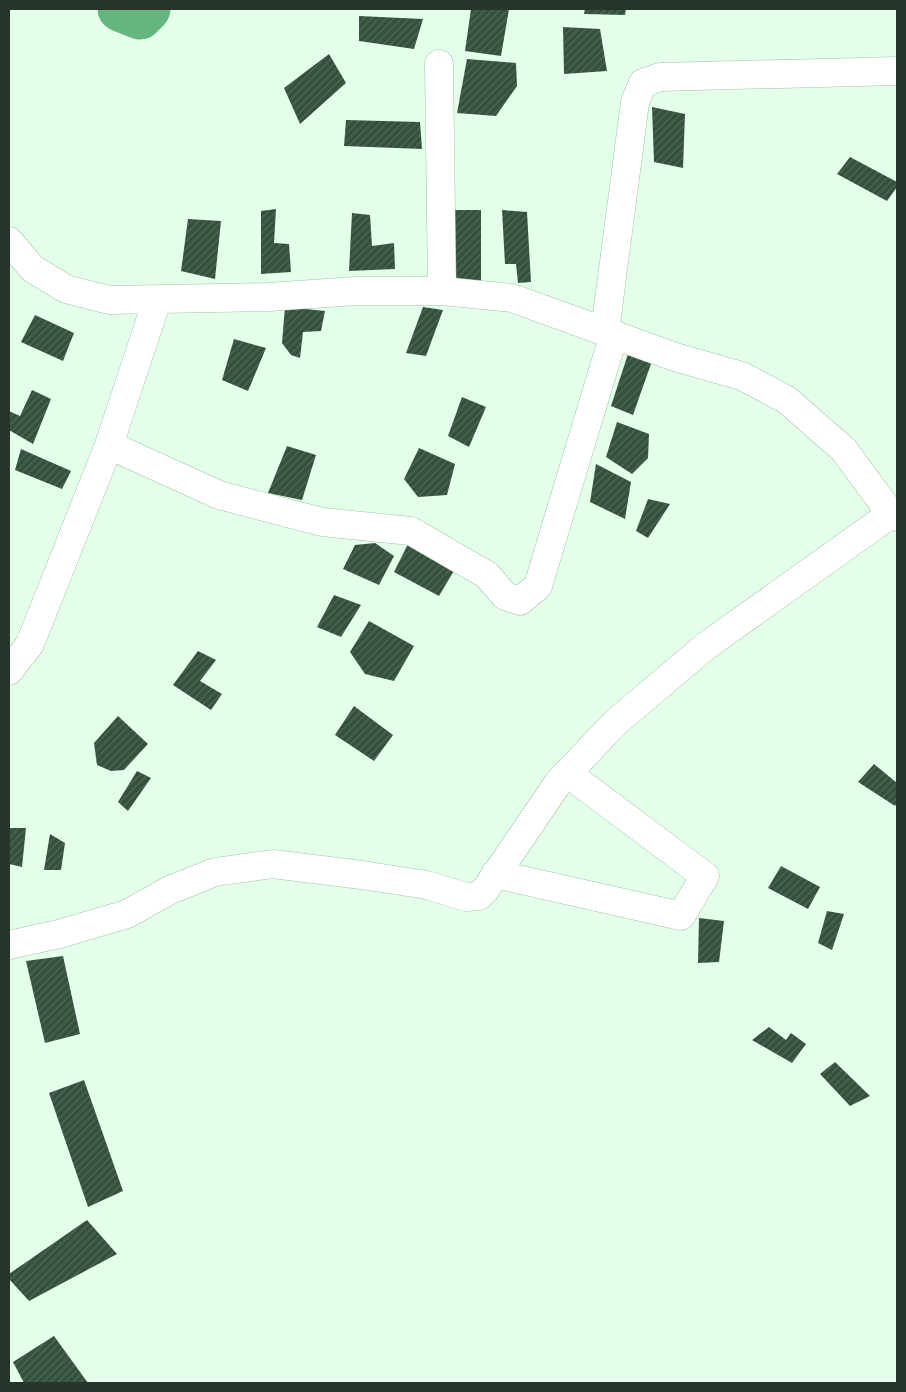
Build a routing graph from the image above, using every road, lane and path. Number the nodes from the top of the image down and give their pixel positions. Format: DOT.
graph roads {
  1 [pos="439,64"];
  2 [pos="897,71"];
  3 [pos="9,241"];
  4 [pos="442,291"];
  5 [pos="157,300"];
  6 [pos="609,332"];
  7 [pos="109,445"];
  8 [pos="894,515"];
  9 [pos="9,671"];
  10 [pos="567,773"];
  11 [pos="495,874"];
  12 [pos="9,945"];
  1 -- 4 [label="street"];
  2 -- 6 [label="street"];
  3 -- 5 [label="street"];
  4 -- 5 [label="street"];
  4 -- 6 [label="street"];
  5 -- 7 [label="street"];
  6 -- 7 [label="street"];
  6 -- 8 [label="street"];
  7 -- 9 [label="street"];
  8 -- 10 [label="street"];
  10 -- 11 [label="street"];
  10 -- 11 [label="street"];
  11 -- 12 [label="street"];
}
